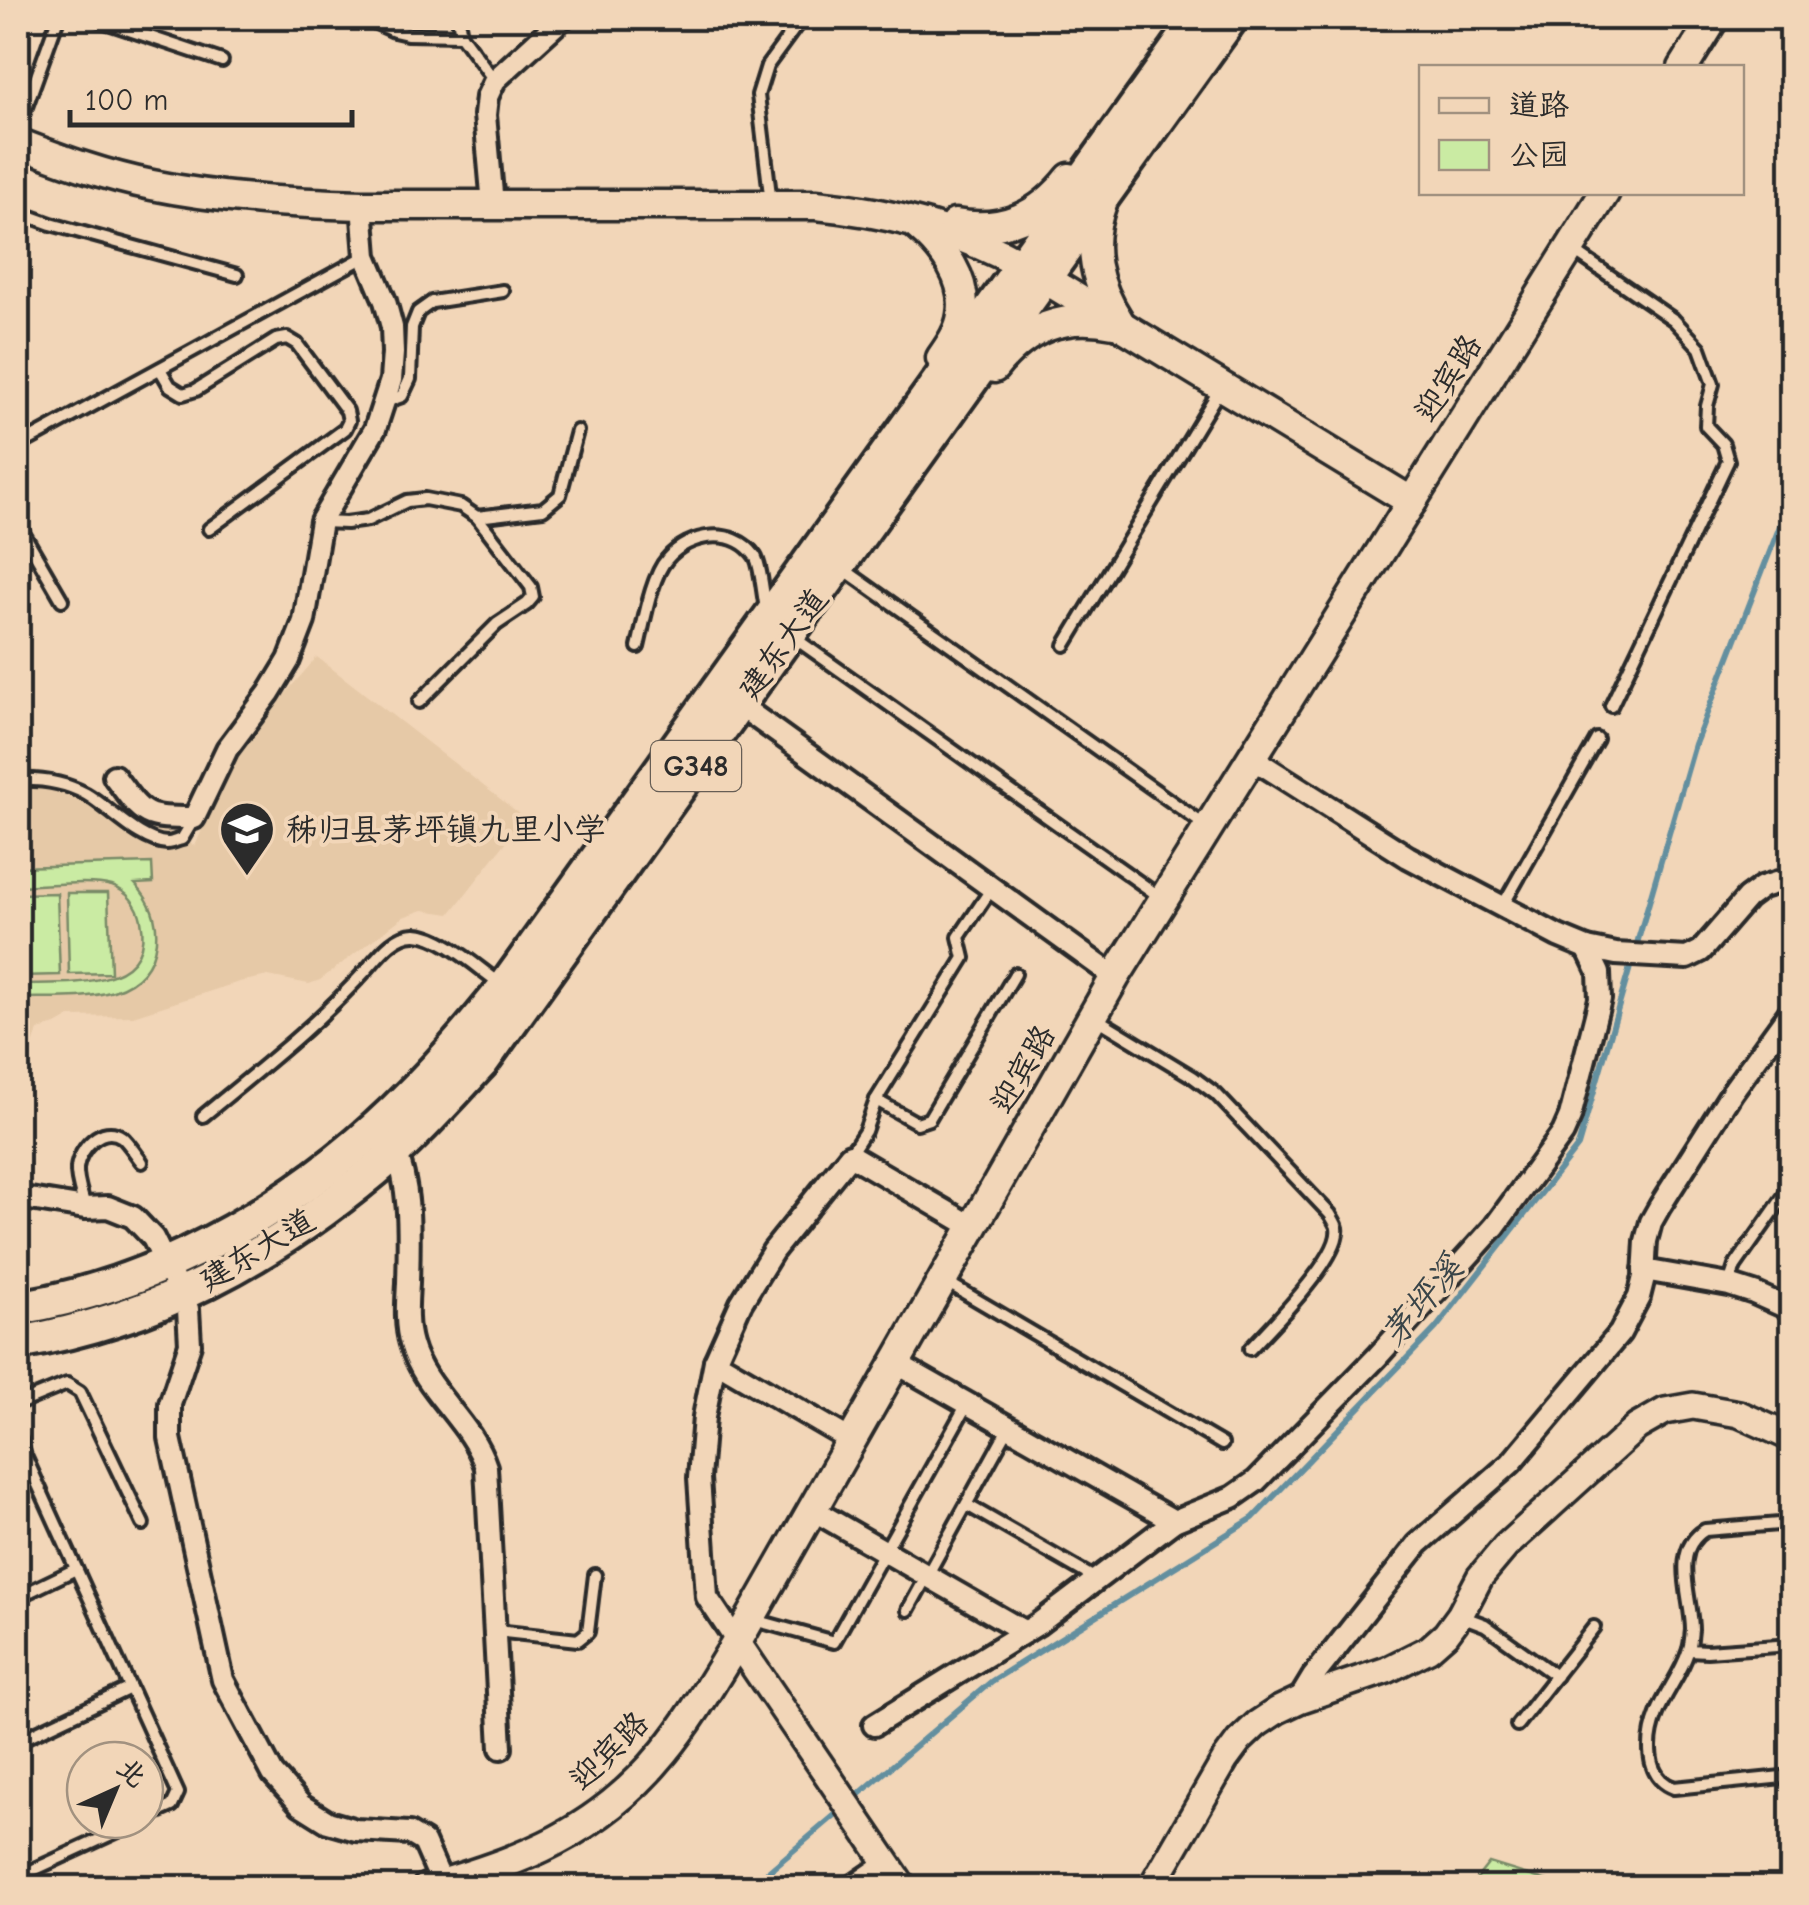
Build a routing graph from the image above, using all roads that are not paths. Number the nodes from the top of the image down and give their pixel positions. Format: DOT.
graph roads {
  1 [pos="58,18"];
  2 [pos="93,18"];
  3 [pos="366,18"];
  4 [pos="458,18"];
  5 [pos="564,18"];
  6 [pos="802,18"];
  7 [pos="1199,18"];
  8 [pos="1231,18"];
  9 [pos="1714,18"];
  10 [pos="461,35"];
  11 [pos="222,62"];
  12 [pos="1685,65"];
  13 [pos="495,80"];
  14 [pos="1126,119"];
  15 [pos="18,141"];
  16 [pos="1106,192"];
  17 [pos="1603,195"];
  18 [pos="771,204"];
  19 [pos="362,205"];
  20 [pos="493,205"];
  21 [pos="18,212"];
  22 [pos="909,219"];
  23 [pos="1570,248"];
  24 [pos="366,256"];
  25 [pos="1033,271"];
  26 [pos="238,275"];
  27 [pos="503,291"];
  28 [pos="1120,324"];
  29 [pos="160,369"];
  30 [pos="1222,386"];
  31 [pos="384,402"];
  32 [pos="924,424"];
  33 [pos="578,431"];
  34 [pos="18,446"];
  35 [pos="1412,502"];
  36 [pos="477,517"];
  37 [pos="321,522"];
  38 [pos="18,524"];
  39 [pos="209,529"];
  40 [pos="828,558"];
  41 [pos="62,600"];
  42 [pos="779,627"];
  43 [pos="1065,645"];
  44 [pos="638,647"];
  45 [pos="728,697"];
  46 [pos="418,702"];
  47 [pos="1612,706"];
  48 [pos="1597,739"];
  49 [pos="1252,758"];
  50 [pos="114,776"];
  51 [pos="18,780"];
  52 [pos="194,818"];
  53 [pos="1208,828"];
  54 [pos="1792,878"];
  55 [pos="992,888"];
  56 [pos="1164,899"];
  57 [pos="1502,907"];
  58 [pos="1587,948"];
  59 [pos="1015,974"];
  60 [pos="1115,977"];
  61 [pos="516,995"];
  62 [pos="1792,1010"];
  63 [pos="1093,1016"];
  64 [pos="876,1100"];
  65 [pos="202,1116"];
  66 [pos="387,1137"];
  67 [pos="850,1155"];
  68 [pos="142,1162"];
  69 [pos="1792,1185"];
  70 [pos="18,1197"];
  71 [pos="85,1208"];
  72 [pos="973,1227"];
  73 [pos="166,1262"];
  74 [pos="1644,1270"];
  75 [pos="943,1280"];
  76 [pos="1729,1286"];
  77 [pos="182,1294"];
  78 [pos="18,1308"];
  79 [pos="1792,1310"];
  80 [pos="18,1343"];
  81 [pos="1250,1350"];
  82 [pos="715,1361"];
  83 [pos="896,1363"];
  84 [pos="18,1404"];
  85 [pos="967,1404"];
  86 [pos="1009,1428"];
  87 [pos="18,1433"];
  88 [pos="1792,1438"];
  89 [pos="852,1441"];
  90 [pos="1222,1444"];
  91 [pos="21,1457"];
  92 [pos="966,1505"];
  93 [pos="813,1510"];
  94 [pos="1174,1520"];
  95 [pos="1792,1523"];
  96 [pos="143,1524"];
  97 [pos="885,1551"];
  98 [pos="76,1569"];
  99 [pos="595,1576"];
  100 [pos="928,1576"];
  101 [pos="1097,1580"];
  102 [pos="18,1596"];
  103 [pos="908,1610"];
  104 [pos="1460,1616"];
  105 [pos="1594,1627"];
  106 [pos="495,1631"];
  107 [pos="744,1631"];
  108 [pos="1025,1632"];
  109 [pos="1792,1645"];
  110 [pos="1689,1650"];
  111 [pos="1556,1676"];
  112 [pos="130,1688"];
  113 [pos="1300,1700"];
  114 [pos="1518,1725"];
  115 [pos="874,1726"];
  116 [pos="154,1740"];
  117 [pos="18,1741"];
  118 [pos="501,1748"];
  119 [pos="165,1765"];
  120 [pos="1792,1776"];
  121 [pos="165,1809"];
  122 [pos="98,1840"];
  123 [pos="880,1853"];
  124 [pos="18,1877"];
  125 [pos="434,1885"];
  126 [pos="851,1888"];
  127 [pos="904,1888"];
  128 [pos="1151,1888"];
  1 -- 15 [label="lane"];
  2 -- 11 [label="lane"];
  3 -- 10 [label="lane"];
  4 -- 10 [label="lane"];
  5 -- 13 [label="street"];
  6 -- 18 [label="lane"];
  7 -- 14 [label="highway, 建东大道 / G348"];
  8 -- 16 [label="highway, 建东大道 / G348"];
  9 -- 12 [label="main road"];
  10 -- 13 [label="lane"];
  13 -- 20 [label="street"];
  14 -- 22 [label="main road"];
  14 -- 25 [label="highway, 建东大道 / G348"];
  15 -- 19 [label="main road"];
  16 -- 25 [label="highway, 建东大道 / G348"];
  16 -- 28 [label="main road"];
  17 -- 23 [label="main road, 迎宾路"];
  18 -- 20 [label="main road"];
  18 -- 22 [label="main road"];
  19 -- 20 [label="main road"];
  19 -- 24 [label="street"];
  21 -- 26 [label="lane"];
  22 -- 25 [label="main road"];
  22 -- 32 [label="main road"];
  23 -- 35 [label="main road, 迎宾路"];
  23 -- 47 [label="lane"];
  24 -- 29 [label="lane"];
  24 -- 31 [label="street"];
  25 -- 28 [label="main road"];
  25 -- 32 [label="highway, 建东大道 / G348"];
  27 -- 31 [label="lane"];
  28 -- 30 [label="main road"];
  28 -- 32 [label="main road"];
  29 -- 34 [label="lane"];
  29 -- 39 [label="lane"];
  30 -- 35 [label="main road"];
  30 -- 43 [label="lane"];
  31 -- 37 [label="street"];
  32 -- 40 [label="highway, 建东大道 / G348"];
  33 -- 36 [label="lane"];
  35 -- 49 [label="main road, 迎宾路"];
  36 -- 37 [label="lane"];
  36 -- 46 [label="lane"];
  37 -- 52 [label="street"];
  38 -- 41 [label="lane"];
  40 -- 42 [label="highway, 建东大道 / G348"];
  40 -- 53 [label="lane"];
  42 -- 44 [label="lane"];
  42 -- 45 [label="highway, 建东大道 / G348"];
  42 -- 56 [label="lane"];
  45 -- 55 [label="street"];
  45 -- 61 [label="highway, 建东大道 / G348"];
  48 -- 57 [label="lane"];
  49 -- 53 [label="main road, 迎宾路"];
  49 -- 57 [label="street"];
  50 -- 52 [label="street"];
  51 -- 52 [label="lane"];
  53 -- 56 [label="main road, 迎宾路"];
  54 -- 58 [label="street"];
  55 -- 60 [label="street"];
  55 -- 64 [label="lane"];
  56 -- 60 [label="main road, 迎宾路"];
  57 -- 58 [label="street"];
  58 -- 94 [label="street"];
  59 -- 64 [label="lane"];
  60 -- 63 [label="main road, 迎宾路"];
  61 -- 65 [label="lane"];
  61 -- 66 [label="highway, 建东大道 / G348"];
  62 -- 74 [label="street"];
  63 -- 72 [label="main road, 迎宾路"];
  63 -- 81 [label="lane"];
  64 -- 67 [label="lane"];
  66 -- 73 [label="highway, 建东大道 / G348"];
  66 -- 77 [label="highway, 建东大道 / G348"];
  66 -- 106 [label="street"];
  67 -- 72 [label="street"];
  67 -- 82 [label="street"];
  68 -- 71 [label="lane"];
  69 -- 76 [label="lane"];
  70 -- 71 [label="street"];
  71 -- 73 [label="street"];
  72 -- 75 [label="main road, 迎宾路"];
  73 -- 77 [label="street"];
  73 -- 78 [label="highway, 建东大道 / G348"];
  74 -- 76 [label="street"];
  74 -- 113 [label="street"];
  75 -- 83 [label="main road, 迎宾路"];
  75 -- 90 [label="lane"];
  76 -- 79 [label="street"];
  77 -- 80 [label="highway, 建东大道 / G348"];
  77 -- 125 [label="street"];
  82 -- 89 [label="street"];
  82 -- 107 [label="street"];
  83 -- 85 [label="street"];
  83 -- 89 [label="main road, 迎宾路"];
  84 -- 96 [label="lane"];
  85 -- 86 [label="street"];
  85 -- 97 [label="lane"];
  86 -- 92 [label="lane"];
  86 -- 94 [label="street"];
  87 -- 91 [label="lane"];
  88 -- 104 [label="street"];
  89 -- 93 [label="main road, 迎宾路"];
  91 -- 98 [label="lane"];
  92 -- 100 [label="lane"];
  92 -- 101 [label="lane"];
  93 -- 97 [label="street"];
  93 -- 107 [label="main road, 迎宾路"];
  94 -- 101 [label="street"];
  95 -- 110 [label="lane"];
  97 -- 100 [label="street"];
  97 -- 107 [label="lane"];
  98 -- 102 [label="lane"];
  98 -- 112 [label="lane"];
  99 -- 106 [label="lane"];
  100 -- 103 [label="lane"];
  100 -- 108 [label="street"];
  101 -- 108 [label="street"];
  104 -- 111 [label="lane"];
  104 -- 113 [label="street"];
  105 -- 111 [label="lane"];
  106 -- 118 [label="street"];
  107 -- 123 [label="street"];
  107 -- 125 [label="main road, 迎宾路"];
  108 -- 115 [label="street"];
  109 -- 110 [label="lane"];
  110 -- 120 [label="lane"];
  111 -- 114 [label="lane"];
  112 -- 116 [label="lane"];
  112 -- 117 [label="lane"];
  113 -- 128 [label="street"];
  119 -- 121 [label="lane"];
  122 -- 124 [label="lane"];
  123 -- 126 [label="street"];
  123 -- 127 [label="street"];
}
